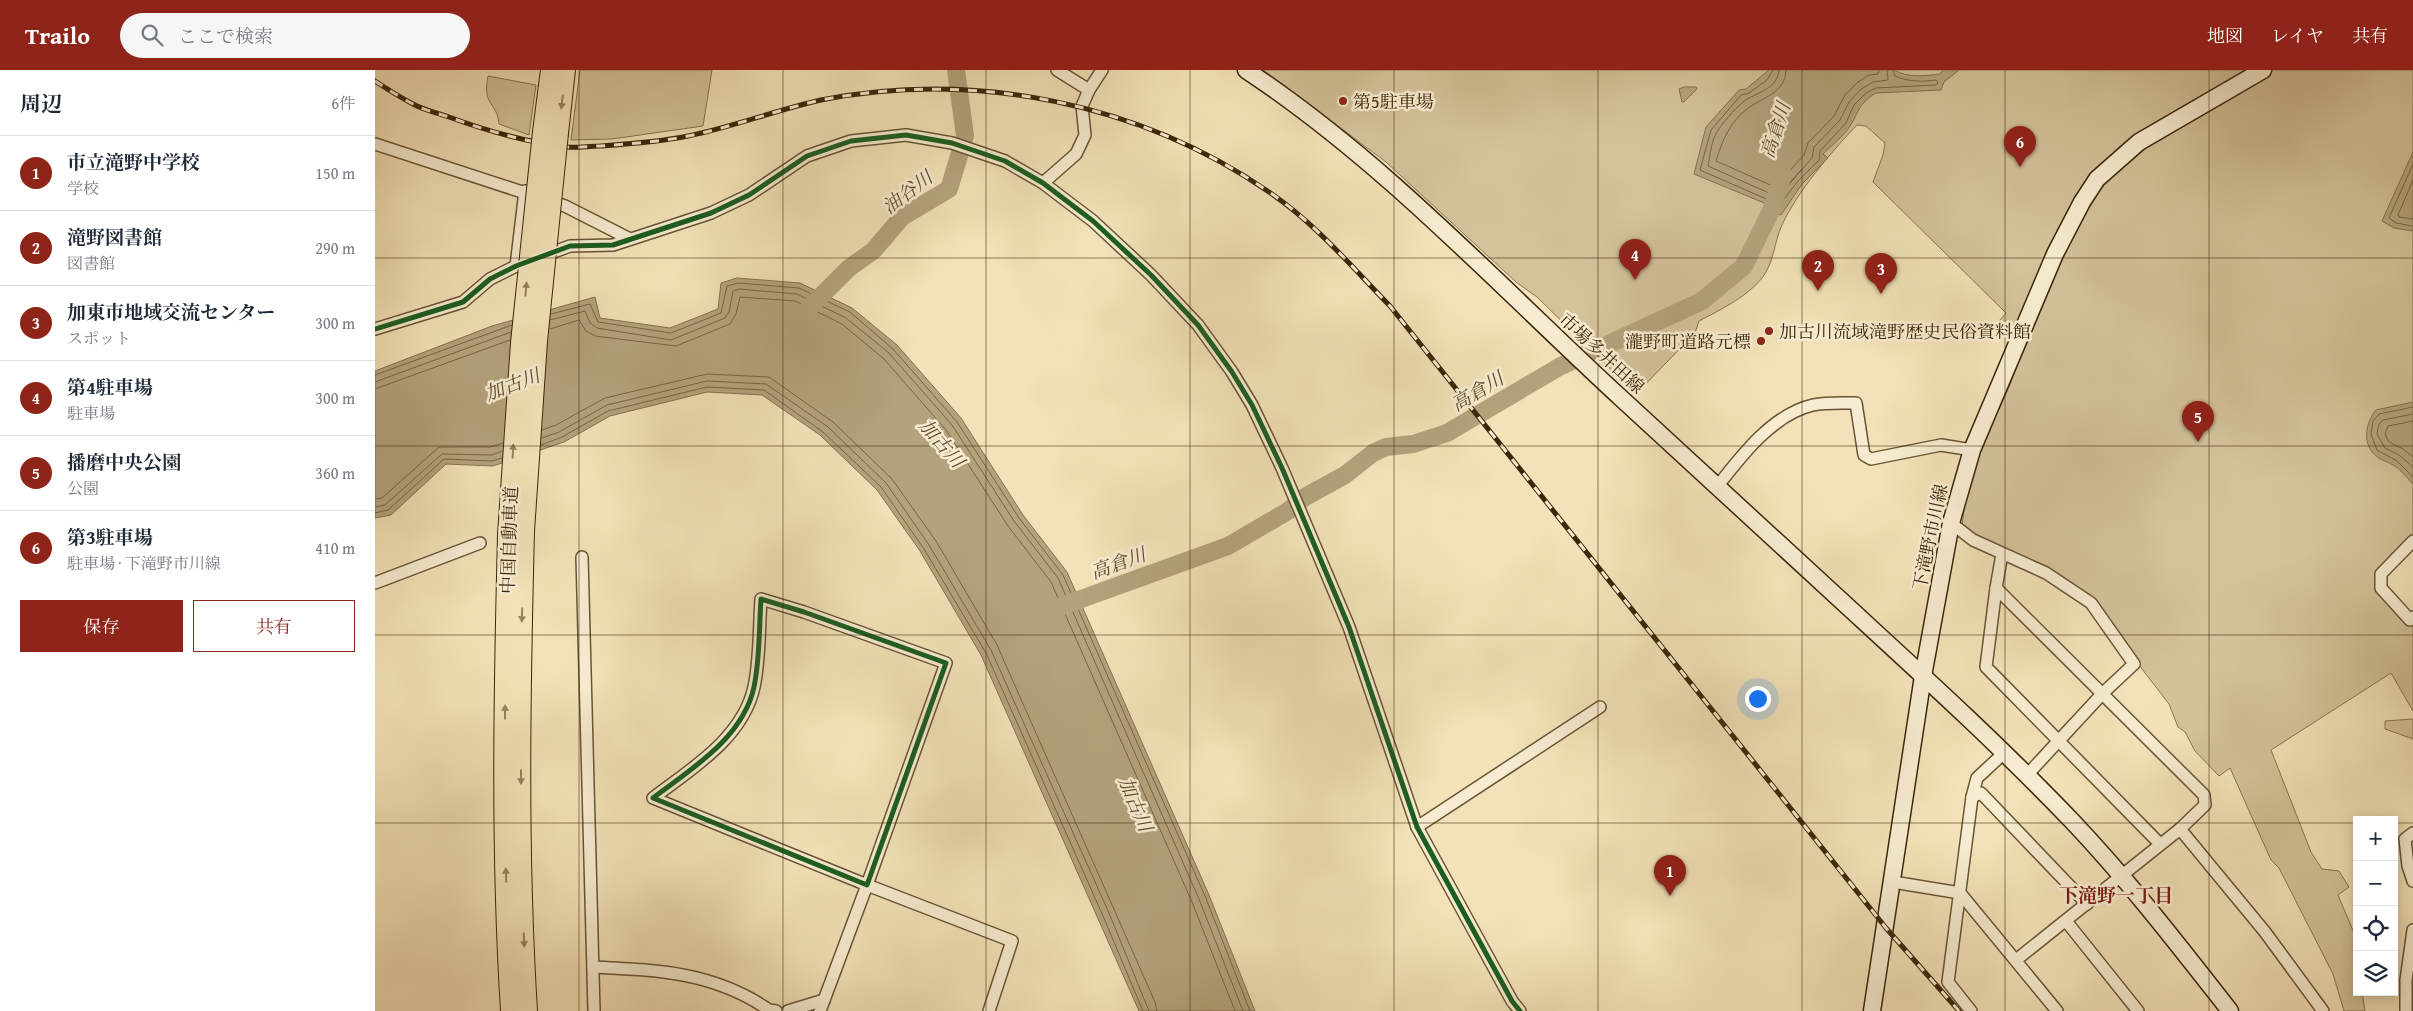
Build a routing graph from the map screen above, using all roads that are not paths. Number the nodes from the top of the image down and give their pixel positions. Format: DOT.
graph roads {
  1 [pos="551,70"];
  2 [pos="565,70"];
  3 [pos="1057,70"];
  4 [pos="1102,70"];
  5 [pos="1246,70"];
  6 [pos="2263,70"];
  7 [pos="1089,90"];
  8 [pos="551,133"];
  9 [pos="375,144"];
  10 [pos="1043,183"];
  11 [pos="525,191"];
  12 [pos="628,238"];
  13 [pos="516,266"];
  14 [pos="375,329"];
  15 [pos="1972,450"];
  16 [pos="1717,487"];
  17 [pos="1951,523"];
  18 [pos="516,533"];
  19 [pos="2413,541"];
  20 [pos="480,543"];
  21 [pos="2002,554"];
  22 [pos="582,557"];
  23 [pos="375,583"];
  24 [pos="1996,588"];
  25 [pos="2412,620"];
  26 [pos="1923,676"];
  27 [pos="2103,693"];
  28 [pos="1600,707"];
  29 [pos="2059,741"];
  30 [pos="2005,752"];
  31 [pos="2027,775"];
  32 [pos="1972,797"];
  33 [pos="1417,827"];
  34 [pos="2180,828"];
  35 [pos="2413,832"];
  36 [pos="2160,844"];
  37 [pos="2119,875"];
  38 [pos="2413,881"];
  39 [pos="1893,882"];
  40 [pos="867,885"];
  41 [pos="1960,893"];
  42 [pos="2087,904"];
  43 [pos="2066,921"];
  44 [pos="2413,930"];
  45 [pos="2016,960"];
  46 [pos="593,968"];
  47 [pos="824,1000"];
  48 [pos="762,1008"];
  49 [pos="511,1011"];
  50 [pos="527,1011"];
  51 [pos="594,1011"];
  52 [pos="776,1011"];
  53 [pos="788,1011"];
  54 [pos="820,1011"];
  55 [pos="989,1011"];
  56 [pos="1519,1011"];
  57 [pos="1872,1011"];
  58 [pos="1971,1011"];
  59 [pos="2057,1011"];
  60 [pos="2138,1011"];
  61 [pos="2230,1011"];
  62 [pos="2323,1011"];
  63 [pos="2406,1011"];
  1 -- 8 [label="highway, 中国自動車道"];
  2 -- 8 [label="highway, 中国自動車道, one-way"];
  3 -- 7 [label="street"];
  4 -- 7 [label="street"];
  5 -- 16 [label="main road, 市場多井田線"];
  6 -- 15 [label="main road, 下滝野市川線"];
  7 -- 10 [label="street"];
  8 -- 18 [label="highway, 中国自動車道, bridge"];
  9 -- 11 [label="street"];
  10 -- 12 [label="street"];
  10 -- 33 [label="street"];
  11 -- 12 [label="street"];
  11 -- 13 [label="street"];
  12 -- 13 [label="street"];
  13 -- 14 [label="street"];
  15 -- 16 [label="street"];
  15 -- 17 [label="main road, 下滝野市川線"];
  16 -- 26 [label="main road, 市場多井田線"];
  17 -- 21 [label="street"];
  17 -- 26 [label="main road, 下滝野市川線"];
  49 -- 18 [label="highway, 中国自動車道, one-way"];
  18 -- 50 [label="highway, 中国自動車道, one-way"];
  19 -- 25 [label="street"];
  20 -- 23 [label="street"];
  21 -- 24 [label="street"];
  21 -- 27 [label="street"];
  22 -- 46 [label="street"];
  24 -- 27 [label="street"];
  24 -- 29 [label="street"];
  26 -- 30 [label="main road"];
  26 -- 39 [label="main road, 下滝野市川線"];
  27 -- 29 [label="street"];
  27 -- 34 [label="street"];
  28 -- 33 [label="street"];
  29 -- 31 [label="street"];
  29 -- 36 [label="street"];
  30 -- 31 [label="main road"];
  30 -- 32 [label="street"];
  31 -- 37 [label="main road"];
  32 -- 41 [label="street"];
  32 -- 42 [label="street"];
  33 -- 56 [label="street"];
  34 -- 36 [label="street"];
  34 -- 62 [label="street"];
  35 -- 38 [label="street"];
  36 -- 37 [label="street"];
  37 -- 42 [label="street"];
  37 -- 61 [label="main road"];
  39 -- 41 [label="street"];
  39 -- 57 [label="main road, 下滝野市川線"];
  40 -- 40 [label="street"];
  40 -- 47 [label="street"];
  40 -- 55 [label="street"];
  41 -- 45 [label="street"];
  41 -- 58 [label="street"];
  42 -- 43 [label="street"];
  43 -- 45 [label="street"];
  43 -- 60 [label="street"];
  44 -- 63 [label="street"];
  45 -- 59 [label="street"];
  46 -- 48 [label="street"];
  46 -- 51 [label="street"];
  47 -- 53 [label="street"];
  47 -- 54 [label="street"];
  48 -- 52 [label="street"];
}
